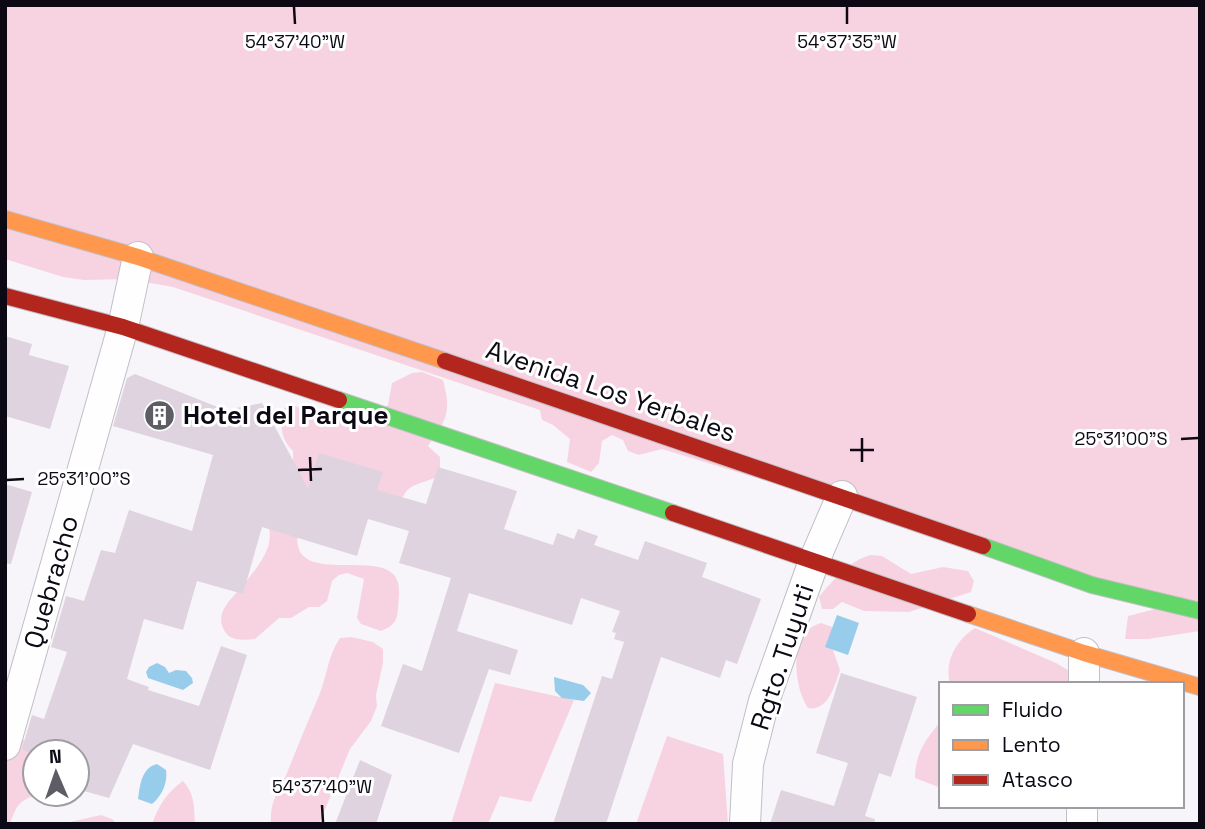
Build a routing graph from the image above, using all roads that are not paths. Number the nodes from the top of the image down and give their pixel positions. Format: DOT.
graph roads {
  1 [pos="5,219"];
  2 [pos="138,257"];
  3 [pos="5,296"];
  4 [pos="123,327"];
  5 [pos="842,496"];
  6 [pos="814,561"];
  7 [pos="1200,611"];
  8 [pos="1084,653"];
  9 [pos="1084,682"];
  10 [pos="1183,682"];
  11 [pos="5,745"];
  12 [pos="745,824"];
  1 -- 2 [label="street, Avenida Los Yerbales"];
  2 -- 4 [label="street, Quebracho"];
  2 -- 5 [label="street, Avenida Los Yerbales"];
  3 -- 4 [label="street"];
  4 -- 6 [label="street"];
  4 -- 11 [label="street, Quebracho"];
  5 -- 6 [label="street, Rgto. Tuyuti"];
  5 -- 7 [label="street, Avenida Los Yerbales"];
  6 -- 8 [label="street"];
  6 -- 12 [label="street, Rgto. Tuyuti"];
  8 -- 9 [label="street"];
  8 -- 10 [label="street"];
}
